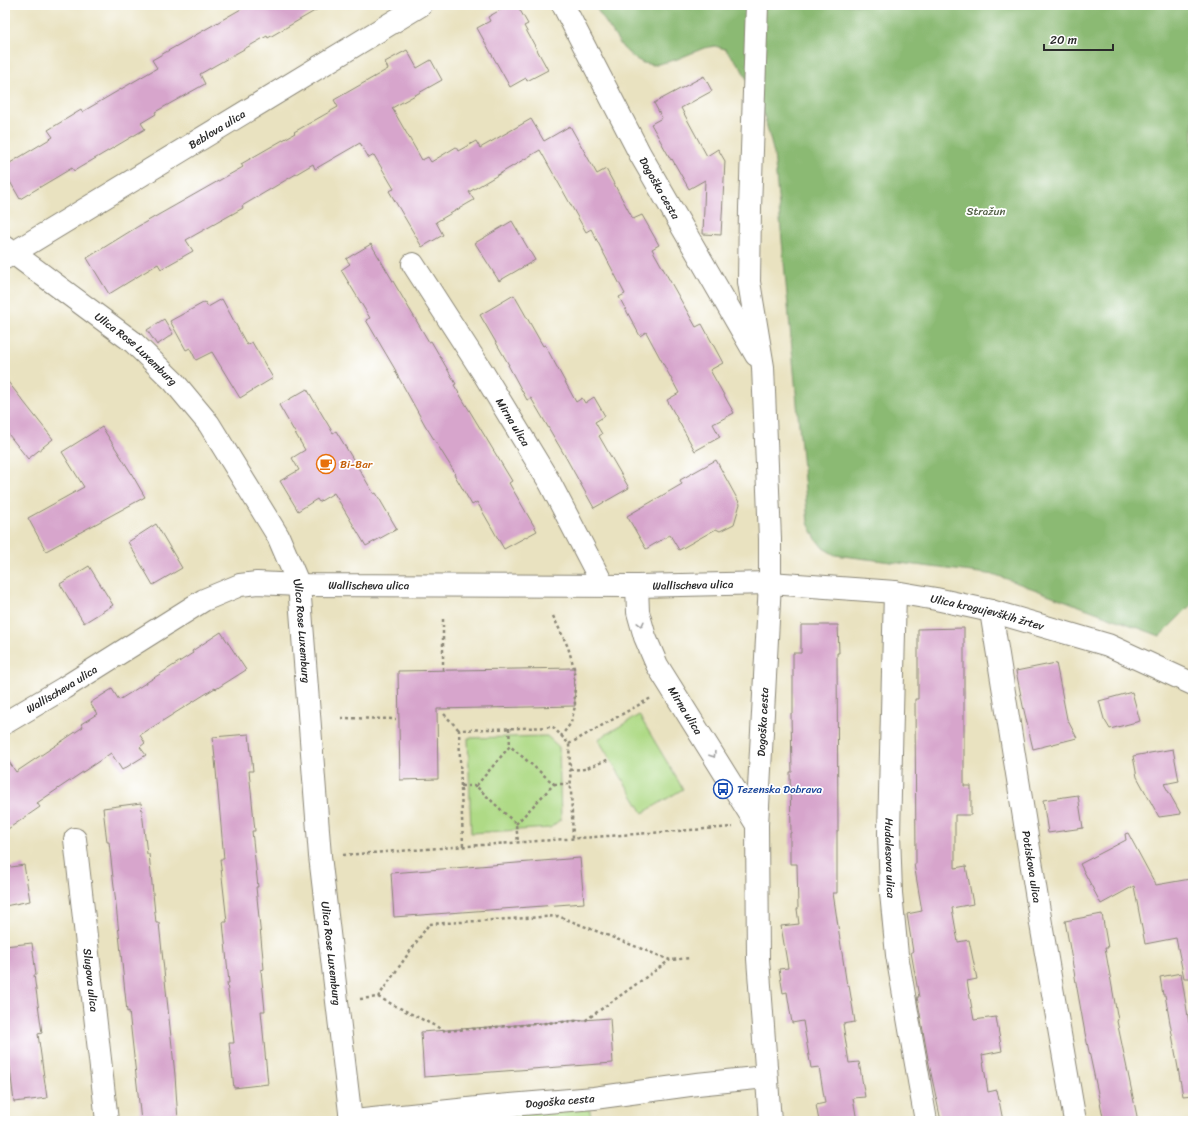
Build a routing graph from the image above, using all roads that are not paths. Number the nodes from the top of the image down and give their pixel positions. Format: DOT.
graph roads {
  1 [pos="421,5"];
  2 [pos="563,5"];
  3 [pos="757,5"];
  4 [pos="7,253"];
  5 [pos="413,264"];
  6 [pos="763,366"];
  7 [pos="770,583"];
  8 [pos="299,585"];
  9 [pos="603,585"];
  10 [pos="637,586"];
  11 [pos="894,592"];
  12 [pos="991,611"];
  13 [pos="1193,684"];
  14 [pos="5,723"];
  15 [pos="757,825"];
  16 [pos="75,839"];
  17 [pos="766,1077"];
  18 [pos="107,1121"];
  19 [pos="353,1121"];
  20 [pos="770,1121"];
  21 [pos="926,1121"];
  22 [pos="1075,1121"];
  1 -- 4 [label="street, Beblova ulica"];
  2 -- 6 [label="street, Dogoška cesta"];
  3 -- 6 [label="street, Dogoška cesta"];
  4 -- 8 [label="street, Ulica Rose Luxemburg"];
  5 -- 9 [label="street, Mirna ulica"];
  6 -- 7 [label="street, Dogoška cesta"];
  7 -- 10 [label="street, Wallischeva ulica"];
  7 -- 11 [label="street, Ulica kragujevških žrtev"];
  7 -- 15 [label="street, Dogoška cesta"];
  8 -- 9 [label="street, Wallischeva ulica"];
  8 -- 14 [label="street, Wallischeva ulica"];
  8 -- 19 [label="street, Ulica Rose Luxemburg"];
  9 -- 10 [label="street, Wallischeva ulica"];
  10 -- 15 [label="street, Mirna ulica, one-way"];
  11 -- 12 [label="street, Ulica kragujevških žrtev"];
  11 -- 21 [label="street, Hudalesova ulica"];
  12 -- 13 [label="street, Ulica kragujevških žrtev"];
  12 -- 22 [label="street, Potiskova ulica"];
  15 -- 17 [label="street, Dogoška cesta"];
  16 -- 18 [label="street, Slugova ulica"];
  17 -- 19 [label="street, Dogoška cesta"];
  17 -- 20 [label="street, Dogoška cesta"];
}
